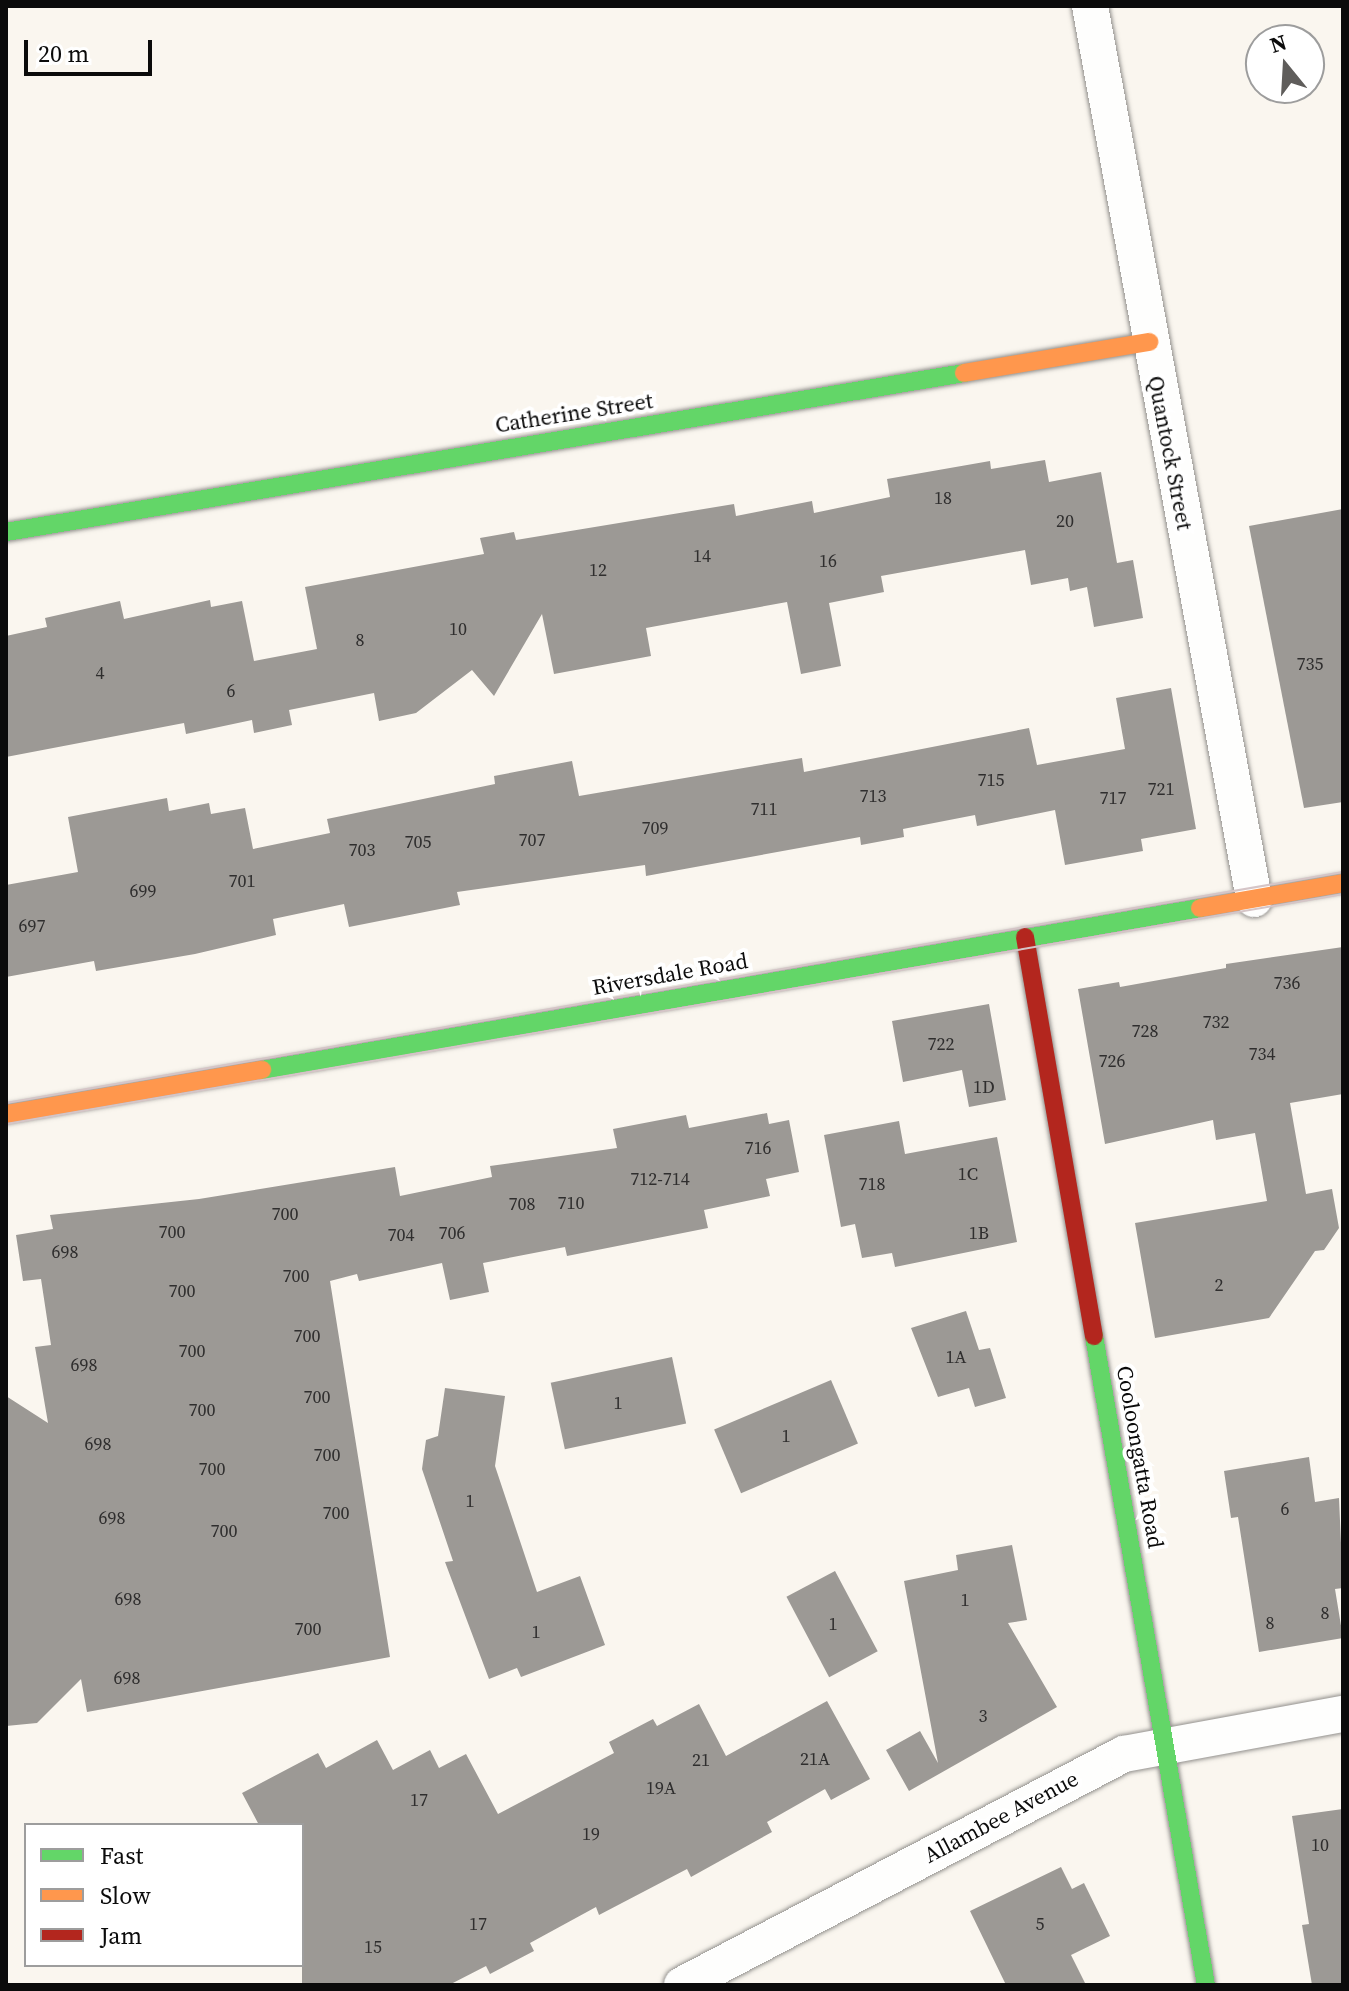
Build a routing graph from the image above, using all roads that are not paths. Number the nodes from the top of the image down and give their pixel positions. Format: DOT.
graph roads {
  1 [pos="1090,6"];
  2 [pos="1149,342"];
  3 [pos="6,532"];
  4 [pos="1343,883"];
  5 [pos="1254,899"];
  6 [pos="1025,937"];
  7 [pos="6,1114"];
  8 [pos="1343,1714"];
  9 [pos="1164,1744"];
  10 [pos="682,1985"];
  11 [pos="1206,1985"];
  1 -- 2 [label="street, Quantock Street"];
  2 -- 3 [label="street, Catherine Street"];
  2 -- 5 [label="street, Quantock Street"];
  4 -- 5 [label="street, Riversdale Road"];
  5 -- 6 [label="street, Riversdale Road"];
  6 -- 7 [label="street, Riversdale Road"];
  6 -- 9 [label="street, Cooloongatta Road"];
  8 -- 9 [label="street, Allambee Avenue"];
  9 -- 10 [label="street, Allambee Avenue"];
  9 -- 11 [label="street, Cooloongatta Road"];
}
